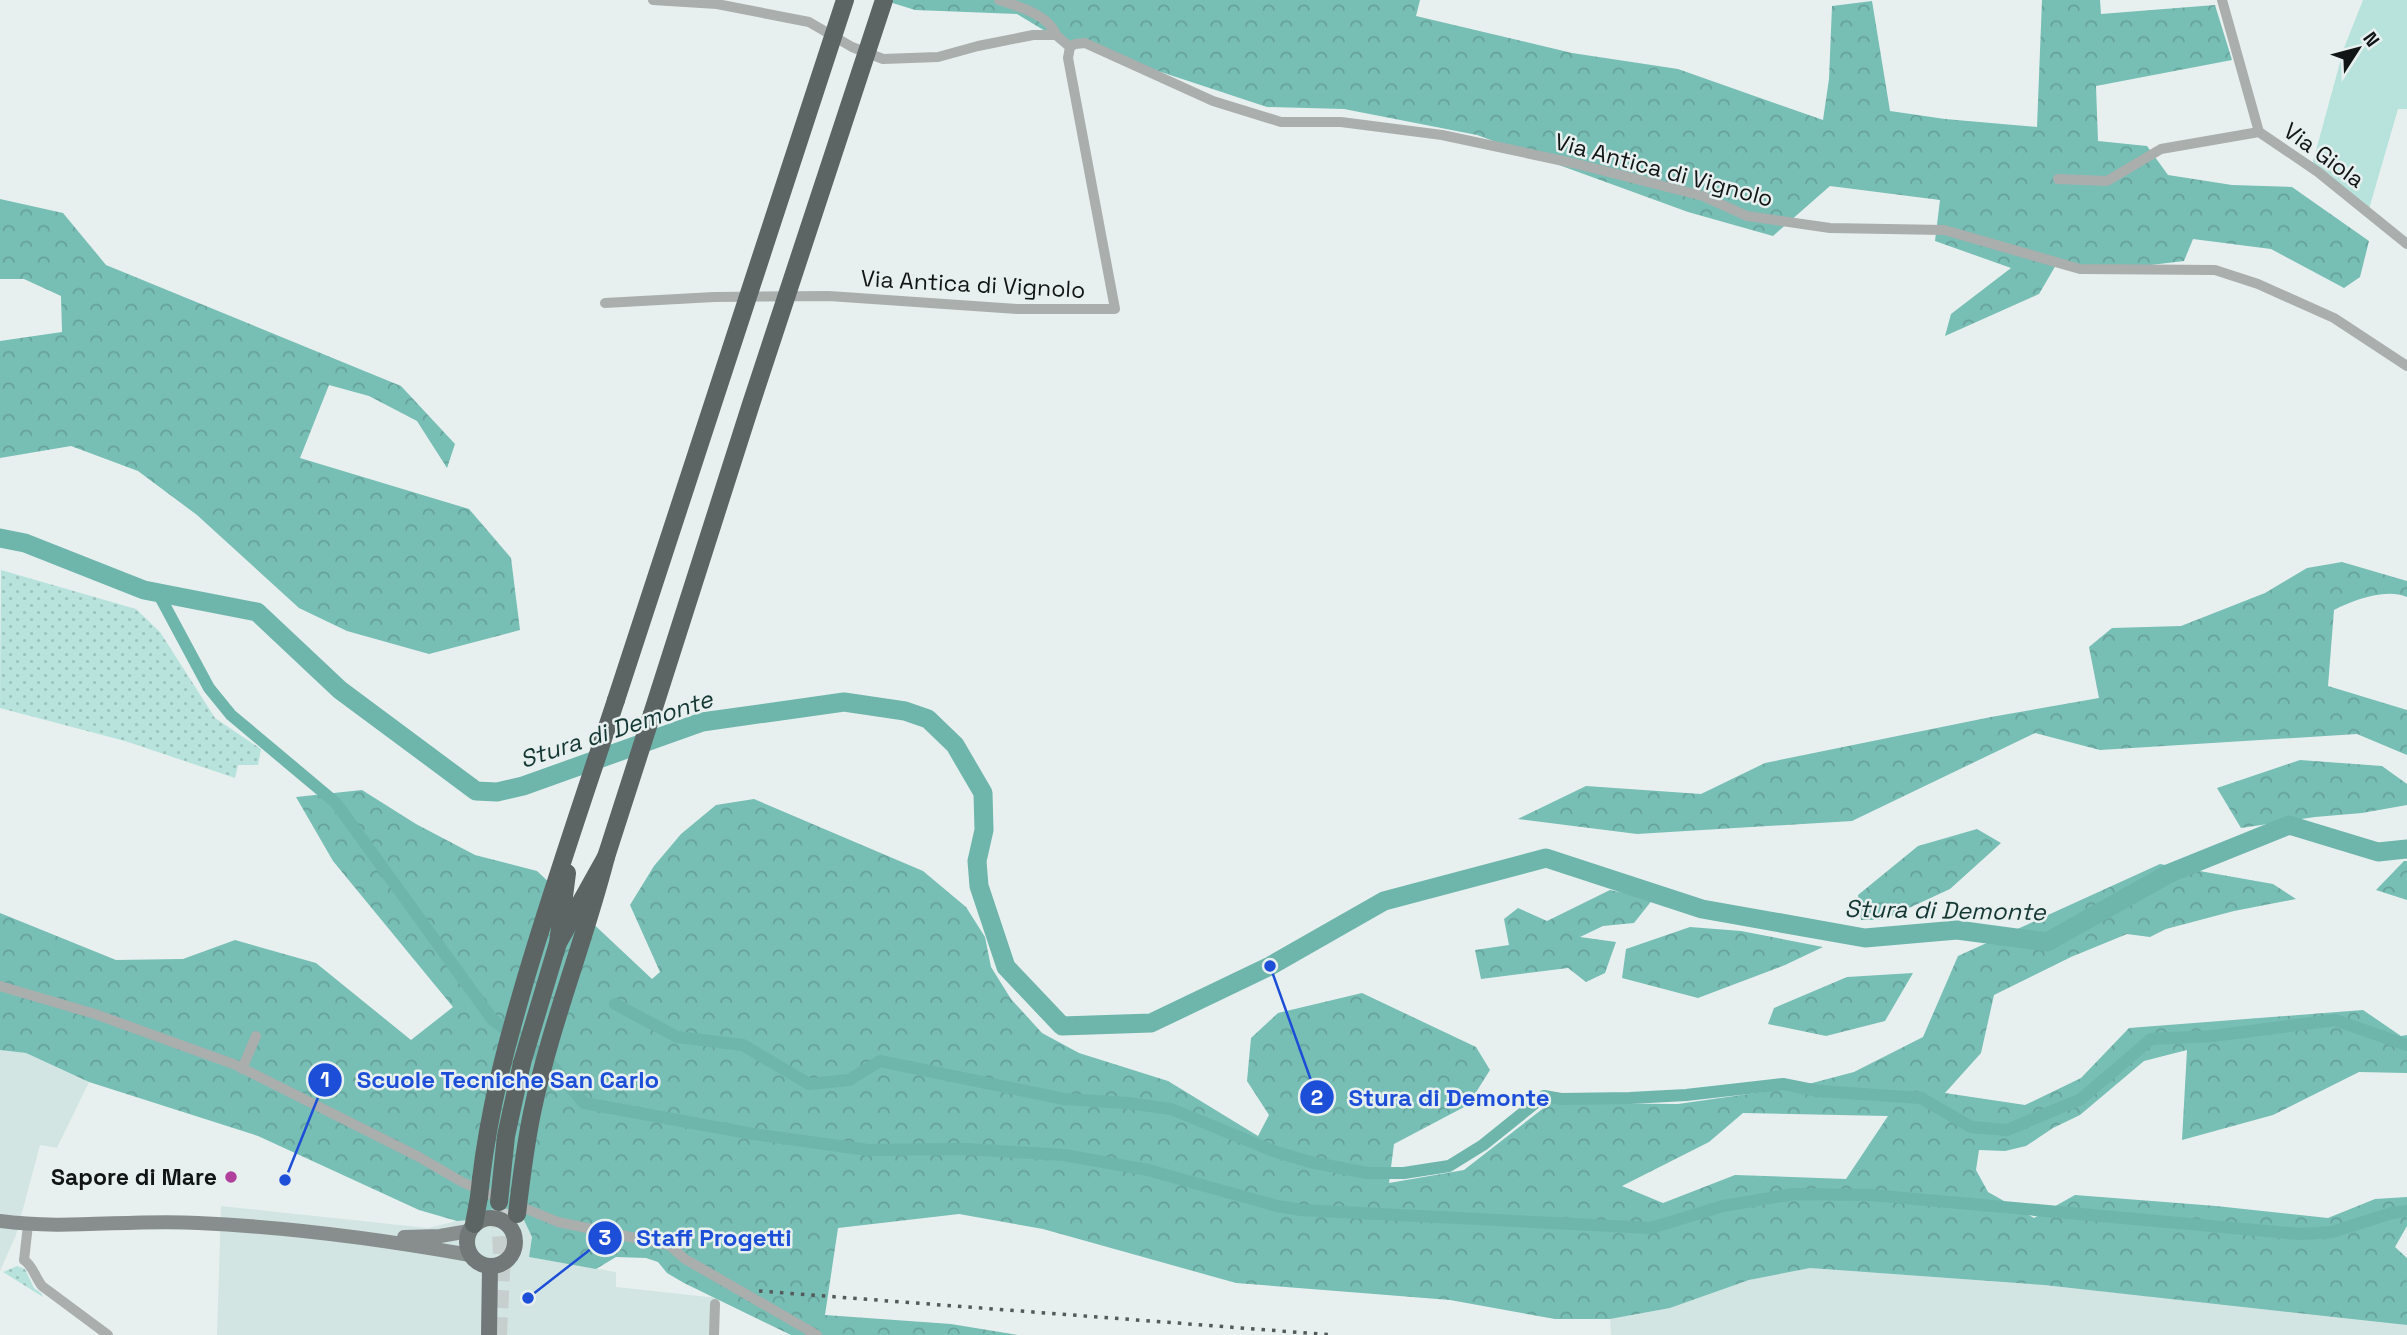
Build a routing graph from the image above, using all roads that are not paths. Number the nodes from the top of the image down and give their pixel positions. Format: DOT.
graph roads {
  1 [pos="653,0"];
  2 [pos="845,0"];
  3 [pos="884,0"];
  4 [pos="999,0"];
  5 [pos="2222,0"];
  6 [pos="1056,35"];
  7 [pos="1069,47"];
  8 [pos="2259,132"];
  9 [pos="2058,179"];
  10 [pos="2407,244"];
  11 [pos="605,303"];
  12 [pos="2407,366"];
  13 [pos="573,831"];
  14 [pos="606,857"];
  15 [pos="558,943"];
  16 [pos="0,986"];
  17 [pos="256,1036"];
  18 [pos="244,1064"];
  19 [pos="499,1202"];
  20 [pos="0,1221"];
  21 [pos="514,1221"];
  22 [pos="28,1225"];
  23 [pos="471,1227"];
  24 [pos="374,1239"];
  25 [pos="470,1255"];
  26 [pos="490,1267"];
  27 [pos="715,1304"];
  28 [pos="108,1335"];
  29 [pos="489,1335"];
  30 [pos="714,1335"];
  31 [pos="817,1335"];
  1 -- 6 [label="street"];
  2 -- 13 [label="highway, bridge"];
  3 -- 14 [label="highway, bridge"];
  4 -- 6 [label="street"];
  5 -- 8 [label="street, Via Giola"];
  6 -- 7 [label="street"];
  7 -- 11 [label="street, Via Antica di Vignolo"];
  7 -- 12 [label="street, Via Antica di Vignolo"];
  8 -- 9 [label="street"];
  8 -- 10 [label="street, Via Giola"];
  13 -- 15 [label="highway"];
  13 -- 23 [label="highway, bridge"];
  14 -- 15 [label="highway, bridge"];
  14 -- 21 [label="highway, bridge"];
  15 -- 19 [label="highway, bridge"];
  16 -- 18 [label="street"];
  17 -- 18 [label="street"];
  18 -- 31 [label="street"];
  20 -- 22 [label="main road"];
  21 -- 23 [label="main road"];
  21 -- 26 [label="main road"];
  22 -- 24 [label="main road"];
  22 -- 28 [label="street"];
  23 -- 24 [label="main road"];
  23 -- 25 [label="main road"];
  24 -- 25 [label="main road"];
  25 -- 26 [label="main road"];
  26 -- 29 [label="main road"];
  27 -- 30 [label="street"];
}
